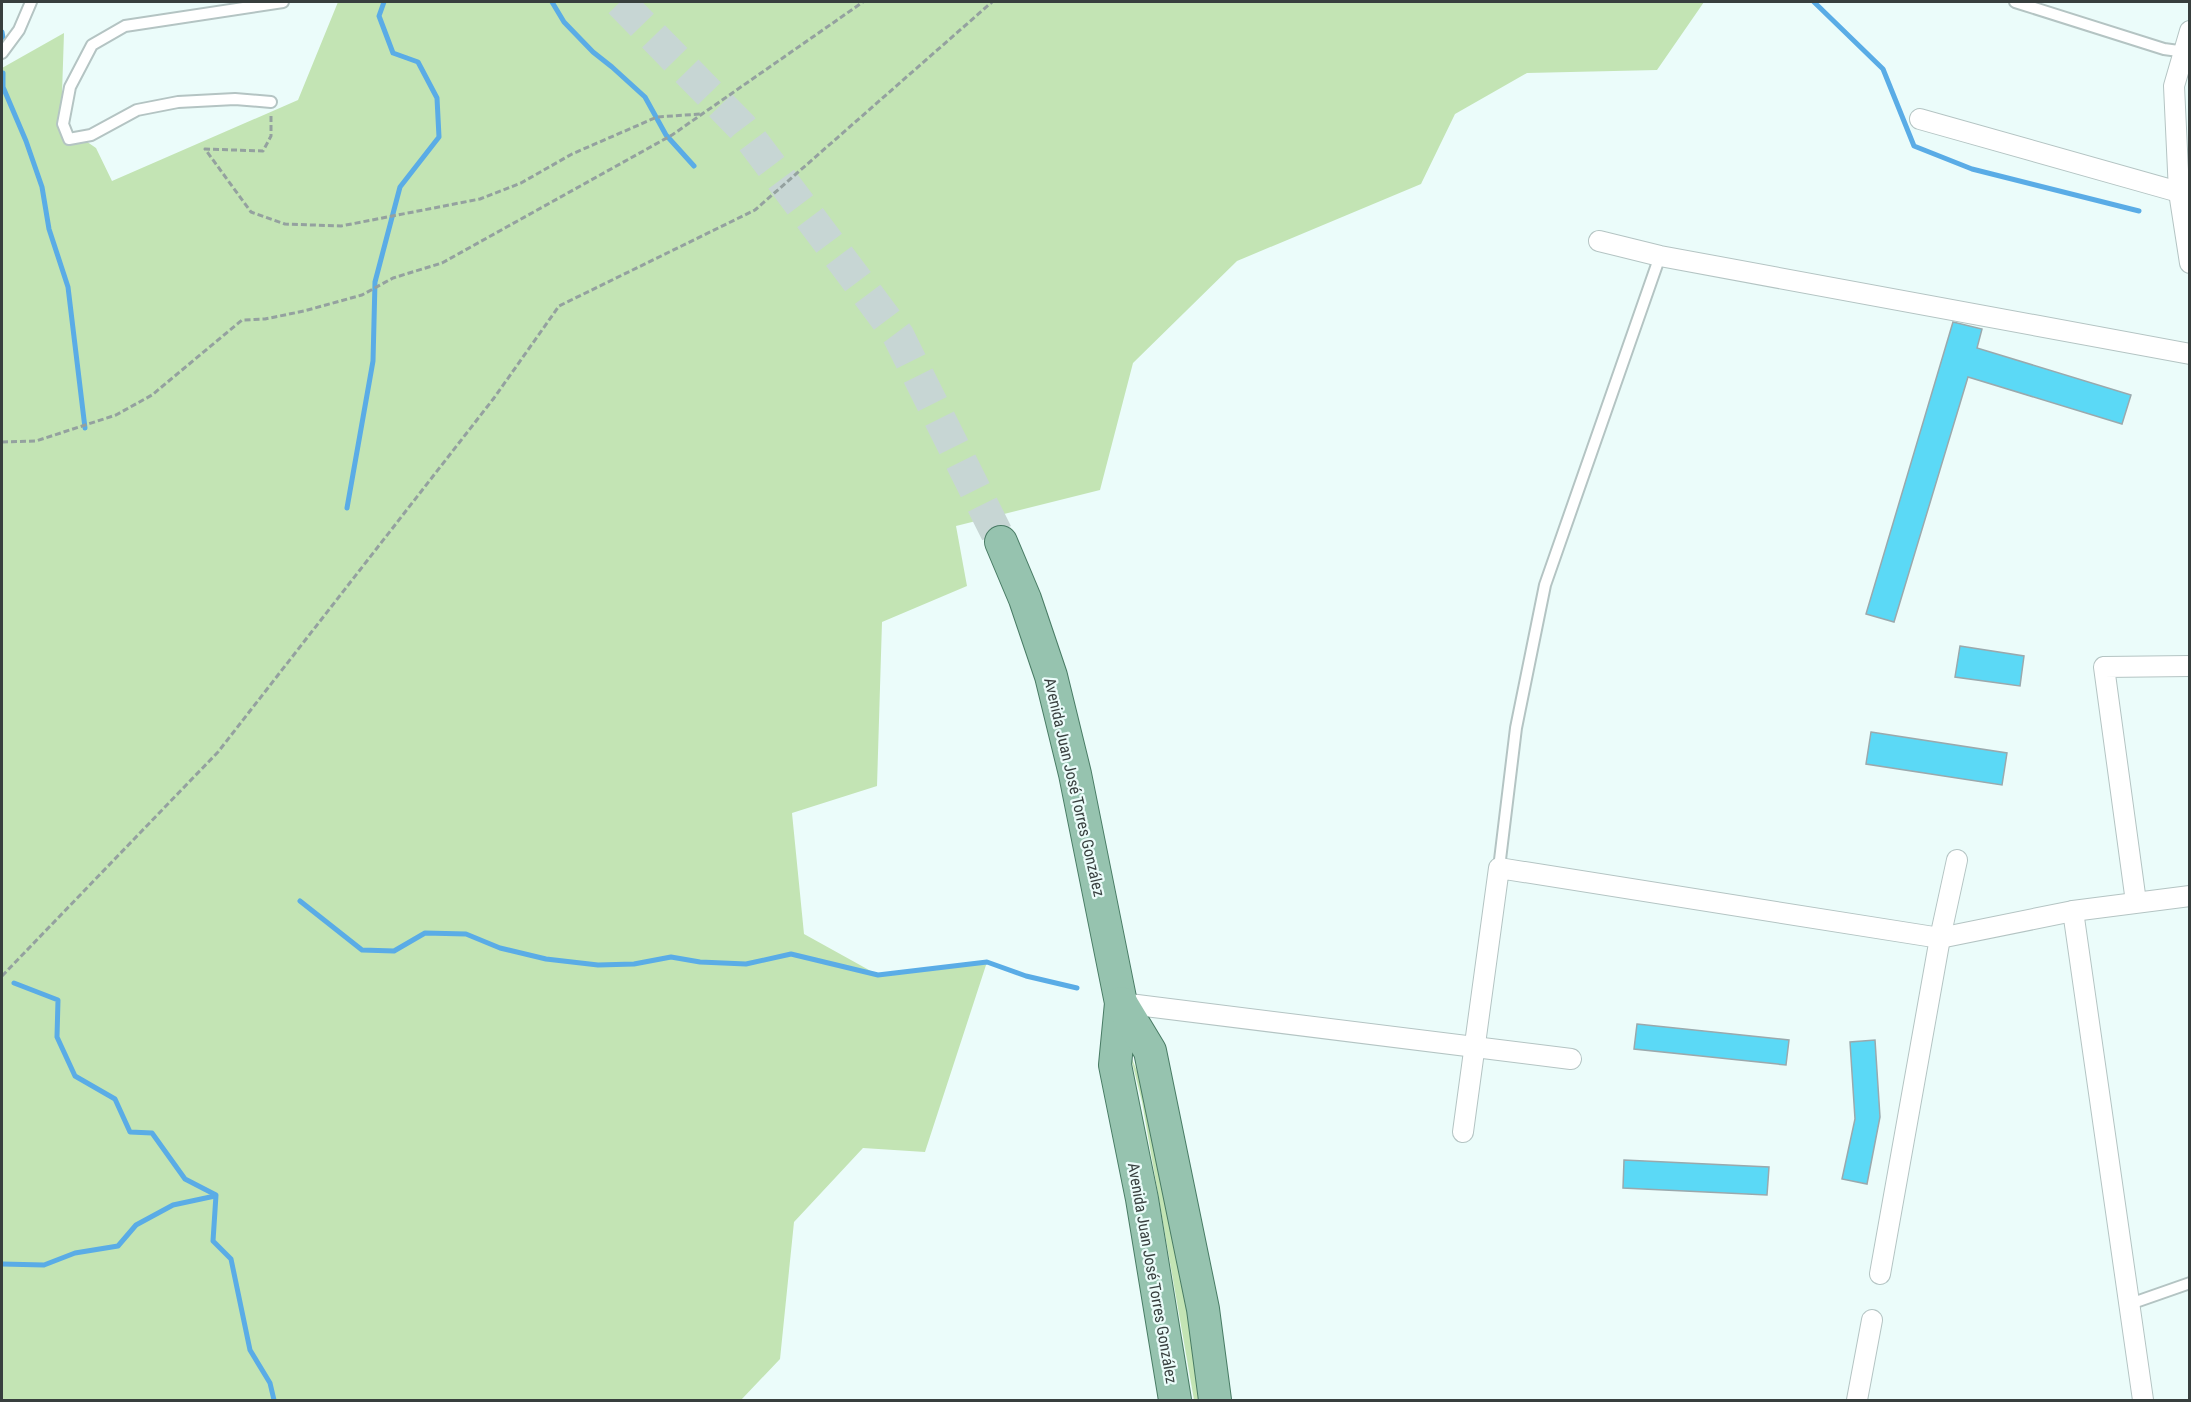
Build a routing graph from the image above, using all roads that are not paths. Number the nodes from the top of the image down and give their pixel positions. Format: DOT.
graph roads {
  1 [pos="31,2"];
  2 [pos="283,2"];
  3 [pos="2015,2"];
  4 [pos="2190,31"];
  5 [pos="2186,52"];
  6 [pos="2,53"];
  7 [pos="271,102"];
  8 [pos="1920,119"];
  9 [pos="2179,192"];
  10 [pos="1599,241"];
  11 [pos="1660,256"];
  12 [pos="2190,263"];
  13 [pos="2190,354"];
  14 [pos="1000,542"];
  15 [pos="2190,666"];
  16 [pos="1957,860"];
  17 [pos="1499,868"];
  18 [pos="2190,896"];
  19 [pos="2136,902"];
  20 [pos="2073,911"];
  21 [pos="1940,938"];
  22 [pos="1121,1003"];
  23 [pos="1475,1047"];
  24 [pos="1571,1059"];
  25 [pos="1463,1132"];
  26 [pos="1880,1274"];
  27 [pos="2190,1283"];
  28 [pos="2130,1304"];
  29 [pos="1872,1320"];
  30 [pos="1175,1401"];
  31 [pos="1215,1401"];
  32 [pos="1857,1401"];
  33 [pos="2143,1401"];
  1 -- 6 [label="lane"];
  2 -- 7 [label="lane"];
  3 -- 5 [label="lane"];
  4 -- 5 [label="street"];
  5 -- 9 [label="street"];
  8 -- 9 [label="street"];
  9 -- 12 [label="street"];
  10 -- 11 [label="street"];
  11 -- 13 [label="street"];
  11 -- 17 [label="lane"];
  14 -- 22 [label="main road, Avenida Juan José Torres González"];
  15 -- 19 [label="street"];
  16 -- 21 [label="street"];
  17 -- 21 [label="street"];
  17 -- 23 [label="street"];
  18 -- 19 [label="street"];
  19 -- 20 [label="street"];
  20 -- 21 [label="street"];
  20 -- 28 [label="street"];
  21 -- 26 [label="street"];
  22 -- 23 [label="street"];
  22 -- 30 [label="main road, Avenida Juan José Torres González"];
  22 -- 31 [label="main road, Avenida Juan José Torres González"];
  23 -- 24 [label="street"];
  23 -- 25 [label="street"];
  27 -- 28 [label="lane"];
  28 -- 33 [label="street"];
  29 -- 32 [label="street"];
}
